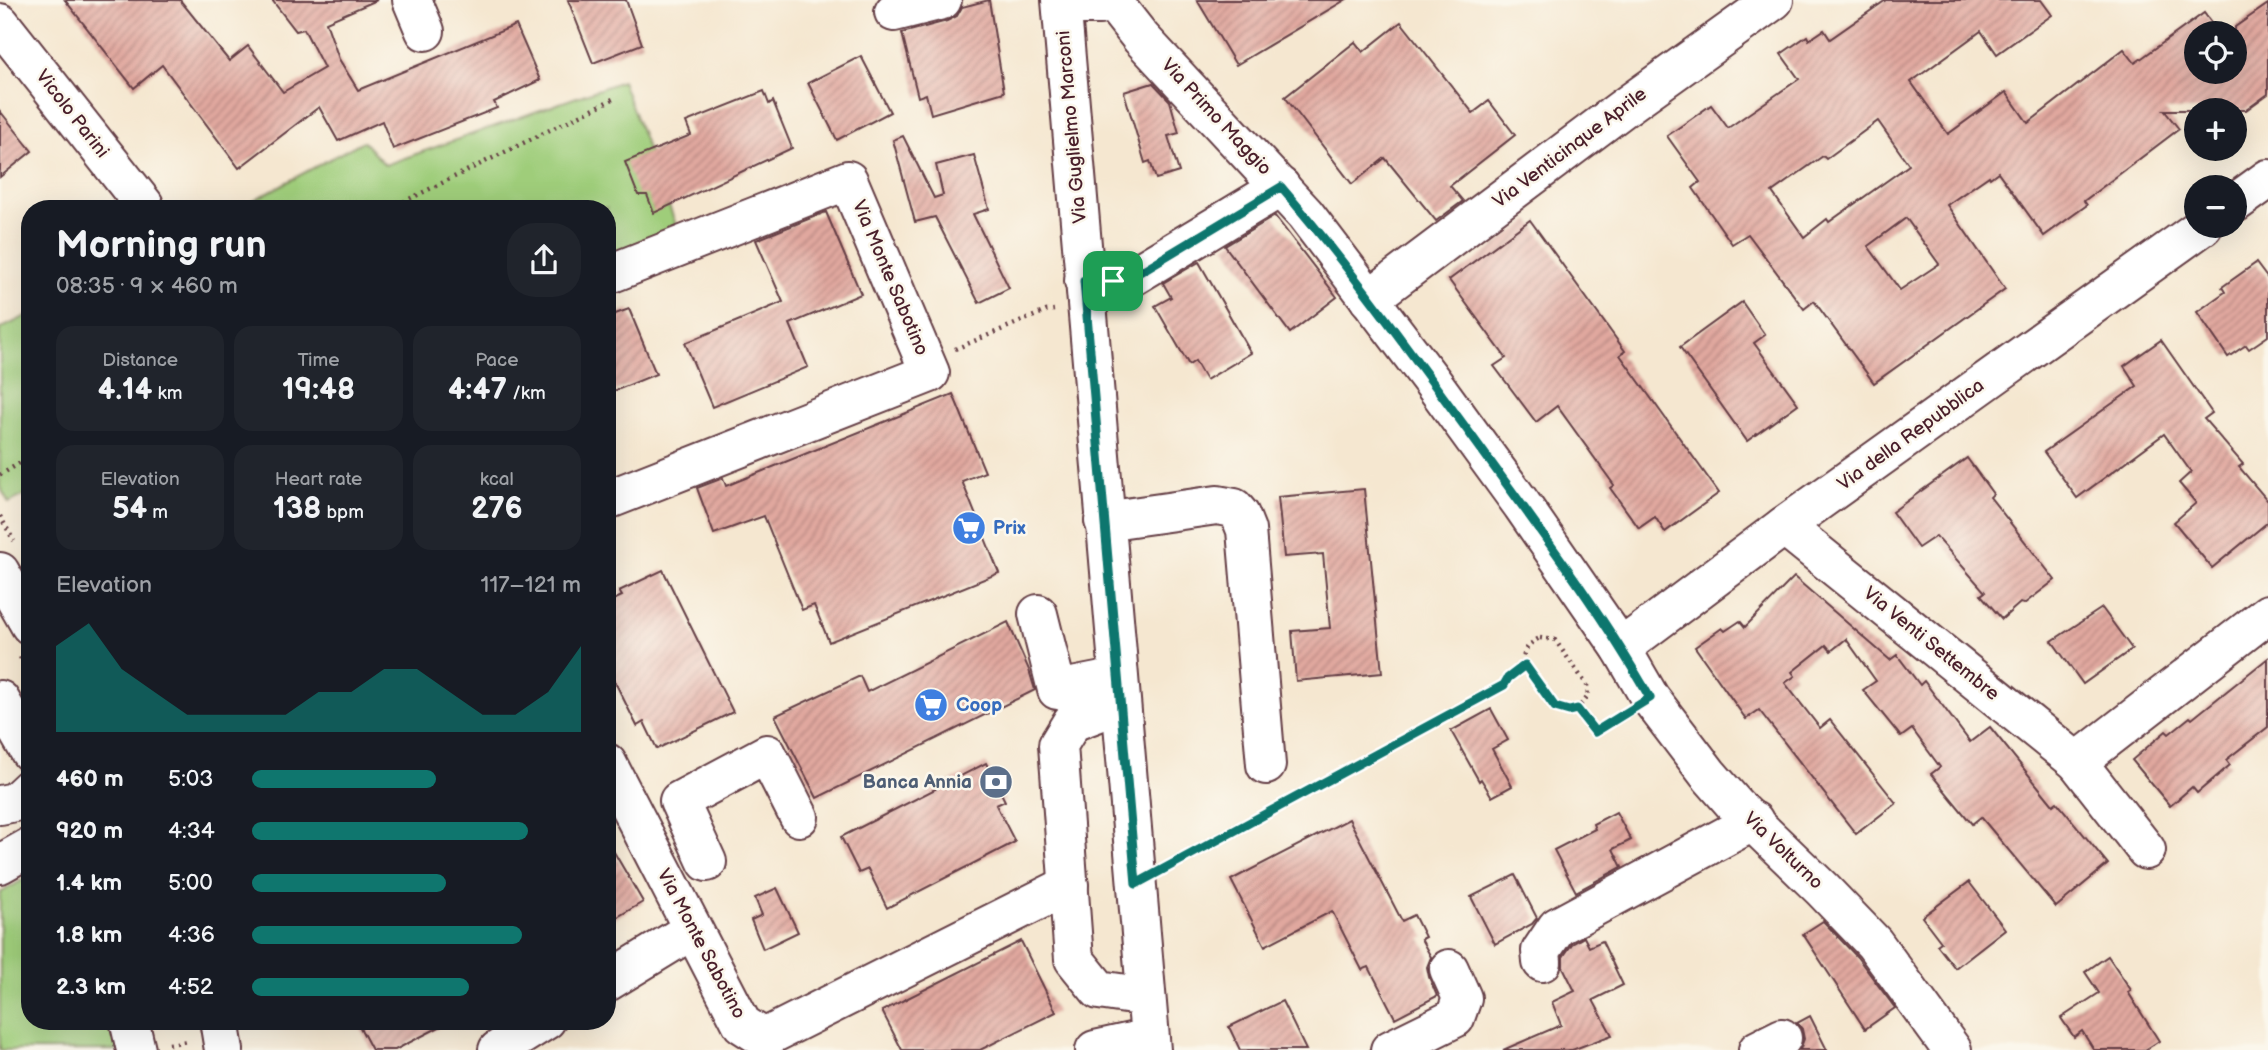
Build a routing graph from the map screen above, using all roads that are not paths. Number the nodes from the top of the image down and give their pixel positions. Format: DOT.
graph roads {
  1 [pos="942,0"];
  2 [pos="1774,0"];
  3 [pos="1113,1"];
  4 [pos="1061,2"];
  5 [pos="894,12"];
  6 [pos="0,23"];
  7 [pos="2268,179"];
  8 [pos="1281,187"];
  9 [pos="2247,194"];
  10 [pos="140,200"];
  11 [pos="2186,238"];
  12 [pos="616,271"];
  13 [pos="1085,293"];
  14 [pos="1369,299"];
  15 [pos="616,496"];
  16 [pos="1104,520"];
  17 [pos="1784,526"];
  18 [pos="0,572"];
  19 [pos="21,609"];
  20 [pos="1038,614"];
  21 [pos="2268,614"];
  22 [pos="1621,648"];
  23 [pos="1119,691"];
  24 [pos="0,700"];
  25 [pos="21,736"];
  26 [pos="2077,762"];
  27 [pos="1266,765"];
  28 [pos="616,781"];
  29 [pos="799,817"];
  30 [pos="1754,821"];
  31 [pos="2146,850"];
  32 [pos="21,852"];
  33 [pos="707,862"];
  34 [pos="0,864"];
  35 [pos="1069,885"];
  36 [pos="692,930"];
  37 [pos="1542,962"];
  38 [pos="1449,969"];
  39 [pos="616,976"];
  40 [pos="1146,997"];
  41 [pos="131,1030"];
  42 [pos="205,1030"];
  43 [pos="221,1030"];
  44 [pos="530,1030"];
  45 [pos="1150,1044"];
  46 [pos="136,1050"];
  47 [pos="206,1050"];
  48 [pos="224,1050"];
  49 [pos="498,1050"];
  50 [pos="1095,1050"];
  51 [pos="1390,1050"];
  52 [pos="1952,1050"];
  1 -- 5 [label="street"];
  2 -- 14 [label="street, Via Venticinque Aprile"];
  3 -- 4 [label="street, Via Primo Maggio"];
  3 -- 8 [label="street, Via Primo Maggio"];
  4 -- 13 [label="street, Via Guglielmo Marconi"];
  6 -- 10 [label="street, Vicolo Parini"];
  7 -- 9 [label="street"];
  8 -- 13 [label="street"];
  8 -- 14 [label="street, Via Primo Maggio"];
  11 -- 17 [label="street, Via della Repubblica"];
  12 -- 15 [label="street, Via Monte Sabotino"];
  13 -- 16 [label="street, Via Guglielmo Marconi"];
  14 -- 22 [label="street, Via Primo Maggio"];
  16 -- 23 [label="street, Via Guglielmo Marconi"];
  16 -- 27 [label="street"];
  17 -- 22 [label="street, Via della Repubblica"];
  17 -- 26 [label="street, Via Venti Settembre"];
  18 -- 19 [label="street"];
  20 -- 23 [label="street"];
  21 -- 26 [label="street"];
  22 -- 30 [label="street, Via Volturno"];
  23 -- 35 [label="street"];
  23 -- 40 [label="street, Via Guglielmo Marconi"];
  24 -- 25 [label="street"];
  26 -- 31 [label="street, Via Venti Settembre"];
  28 -- 36 [label="street, Via Monte Sabotino"];
  29 -- 33 [label="street"];
  30 -- 37 [label="street"];
  30 -- 52 [label="street, Via Volturno"];
  32 -- 34 [label="street"];
  35 -- 36 [label="street, Via Monte Sabotino"];
  35 -- 40 [label="street"];
  36 -- 39 [label="street"];
  38 -- 51 [label="street"];
  40 -- 45 [label="street, Via Guglielmo Marconi"];
  41 -- 46 [label="street"];
  42 -- 47 [label="street"];
  43 -- 48 [label="street"];
  44 -- 49 [label="street"];
  45 -- 50 [label="street"];
}
